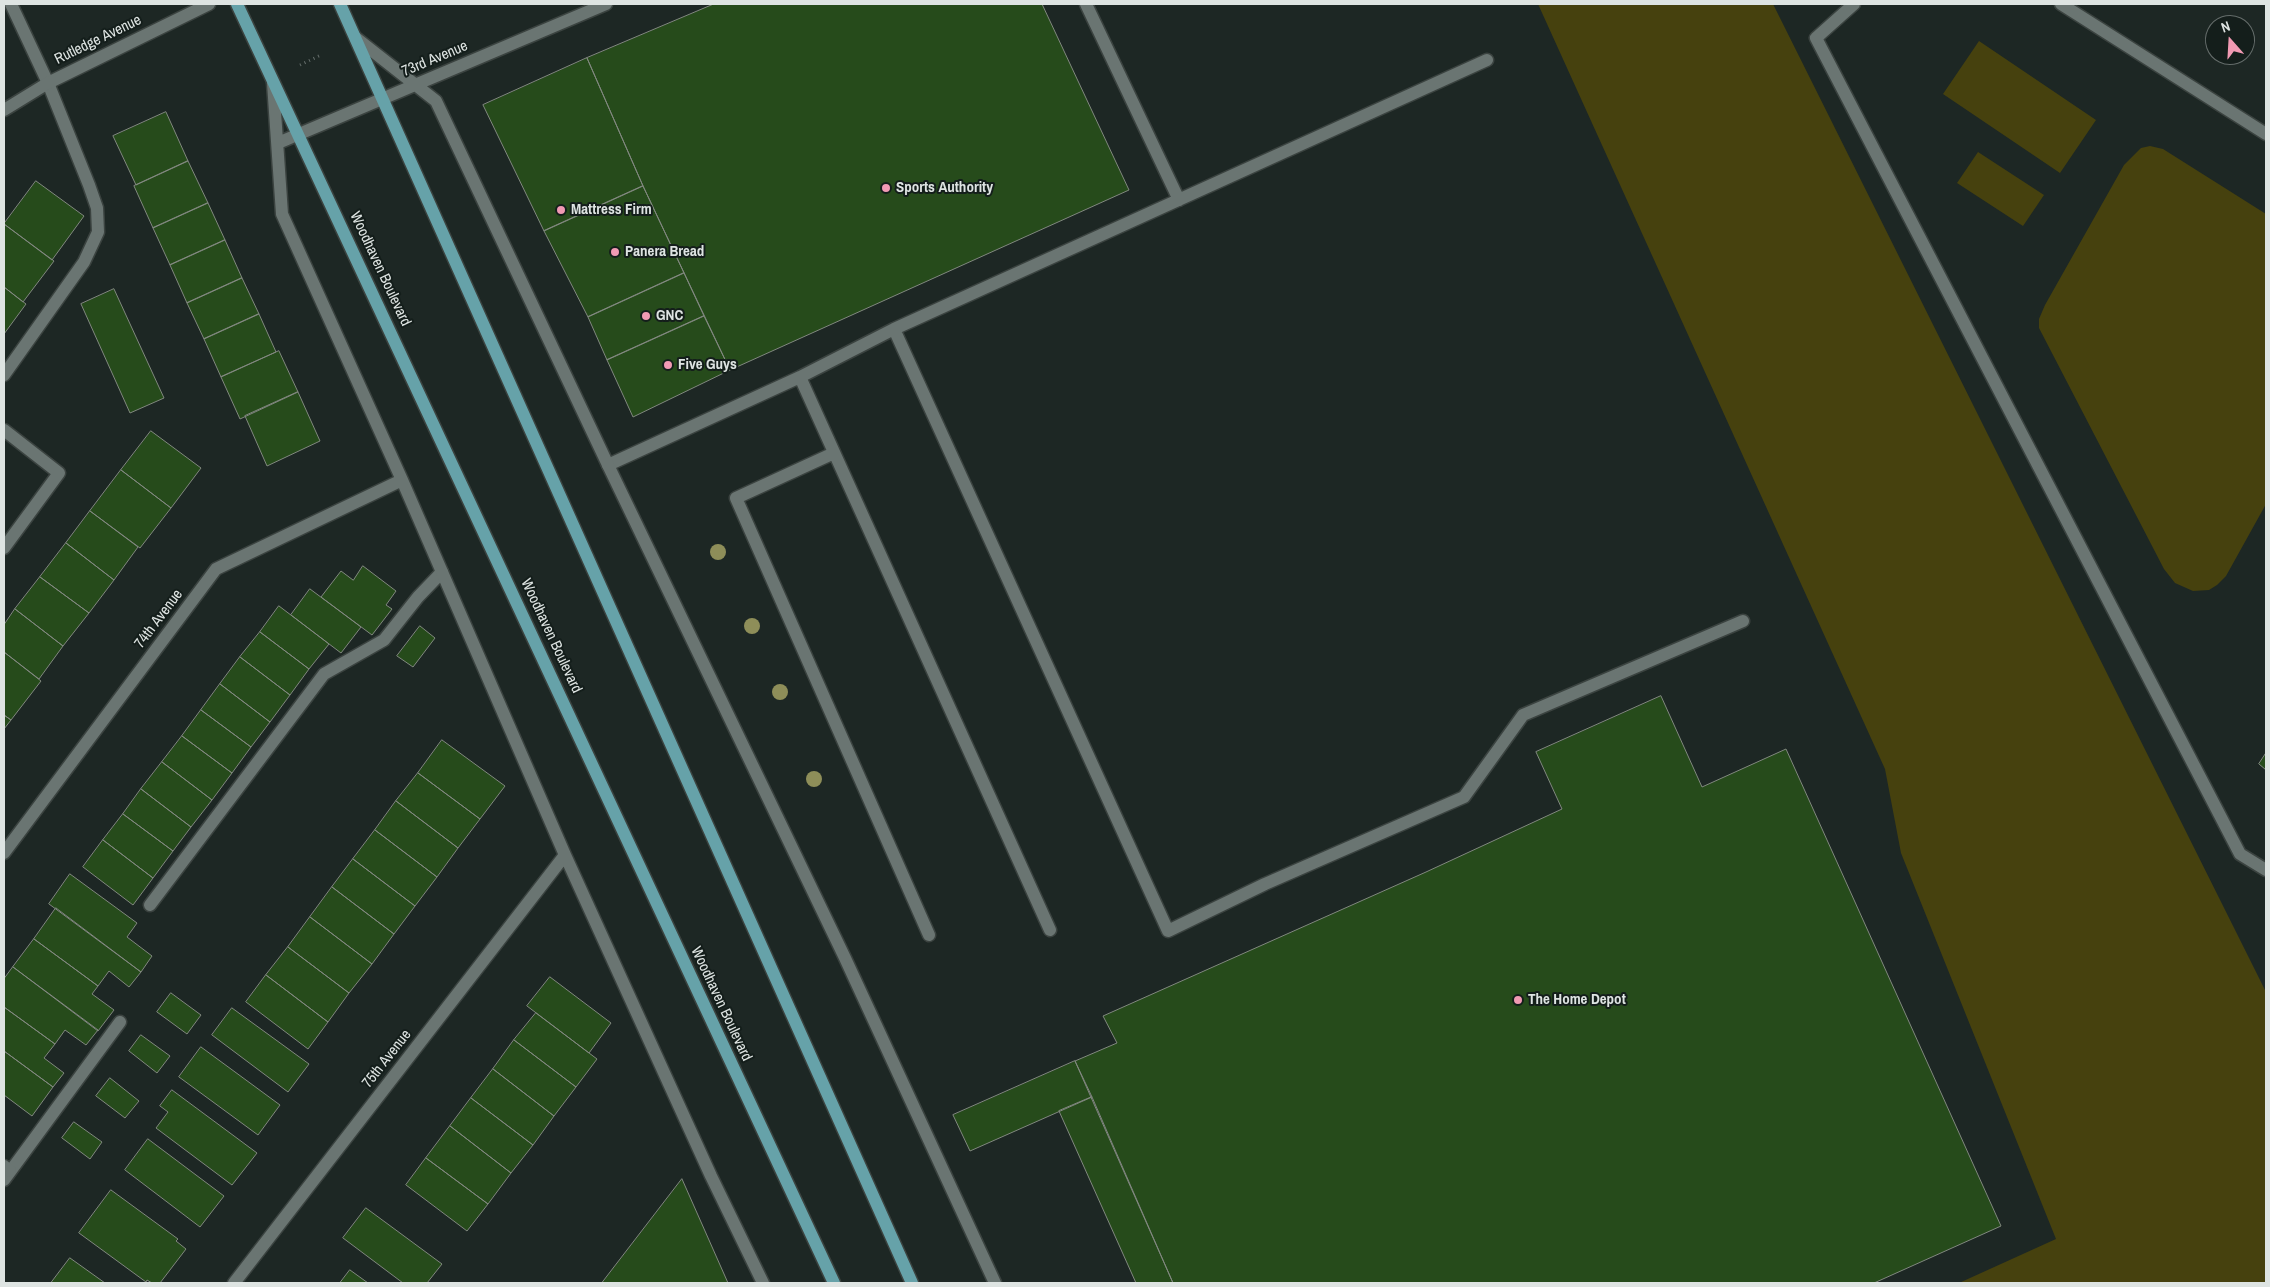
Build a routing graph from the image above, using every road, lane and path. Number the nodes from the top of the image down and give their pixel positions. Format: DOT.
graph roads {
  1 [pos="11,4"];
  2 [pos="209,4"];
  3 [pos="237,4"];
  4 [pos="340,4"];
  5 [pos="606,4"];
  6 [pos="1086,4"];
  7 [pos="1854,4"];
  8 [pos="2061,4"];
  9 [pos="356,38"];
  10 [pos="321,55"];
  11 [pos="1487,60"];
  12 [pos="300,65"];
  13 [pos="272,78"];
  14 [pos="48,83"];
  15 [pos="415,85"];
  16 [pos="383,99"];
  17 [pos="4,110"];
  18 [pos="2266,134"];
  19 [pos="300,135"];
  20 [pos="278,144"];
  21 [pos="1179,200"];
  22 [pos="894,329"];
  23 [pos="4,375"];
  24 [pos="800,377"];
  25 [pos="4,430"];
  26 [pos="834,453"];
  27 [pos="608,464"];
  28 [pos="402,480"];
  29 [pos="4,548"];
  30 [pos="442,572"];
  31 [pos="1743,621"];
  32 [pos="4,853"];
  33 [pos="565,855"];
  34 [pos="2266,870"];
  35 [pos="150,905"];
  36 [pos="1050,930"];
  37 [pos="929,935"];
  38 [pos="120,1022"];
  39 [pos="6,1172"];
  40 [pos="234,1283"];
  41 [pos="763,1283"];
  42 [pos="834,1283"];
  43 [pos="912,1283"];
  44 [pos="995,1283"];
  1 -- 14 [label="street"];
  2 -- 14 [label="street, Rutledge Avenue"];
  3 -- 13 [label="main road, Woodhaven Boulevard"];
  4 -- 9 [label="main road"];
  5 -- 15 [label="street, 73rd Avenue"];
  6 -- 21 [label="street"];
  7 -- 34 [label="street"];
  8 -- 18 [label="street"];
  9 -- 15 [label="street"];
  9 -- 16 [label="main road"];
  10 -- 12 [label="path"];
  11 -- 21 [label="street"];
  13 -- 19 [label="main road, Woodhaven Boulevard"];
  13 -- 20 [label="street"];
  14 -- 17 [label="street, Rutledge Avenue"];
  14 -- 23 [label="street"];
  15 -- 16 [label="street, 73rd Avenue"];
  15 -- 27 [label="street"];
  16 -- 19 [label="street, 73rd Avenue"];
  16 -- 43 [label="main road"];
  19 -- 20 [label="street, 73rd Avenue"];
  19 -- 42 [label="main road, Woodhaven Boulevard"];
  20 -- 28 [label="street"];
  21 -- 22 [label="street"];
  22 -- 24 [label="street"];
  22 -- 31 [label="street"];
  24 -- 26 [label="street"];
  24 -- 27 [label="street"];
  25 -- 29 [label="street"];
  26 -- 36 [label="street"];
  26 -- 37 [label="street"];
  27 -- 44 [label="street"];
  28 -- 30 [label="street"];
  28 -- 32 [label="street, 74th Avenue"];
  30 -- 33 [label="street"];
  30 -- 35 [label="street"];
  33 -- 40 [label="street, 75th Avenue"];
  33 -- 41 [label="street"];
  38 -- 39 [label="street"];
}
